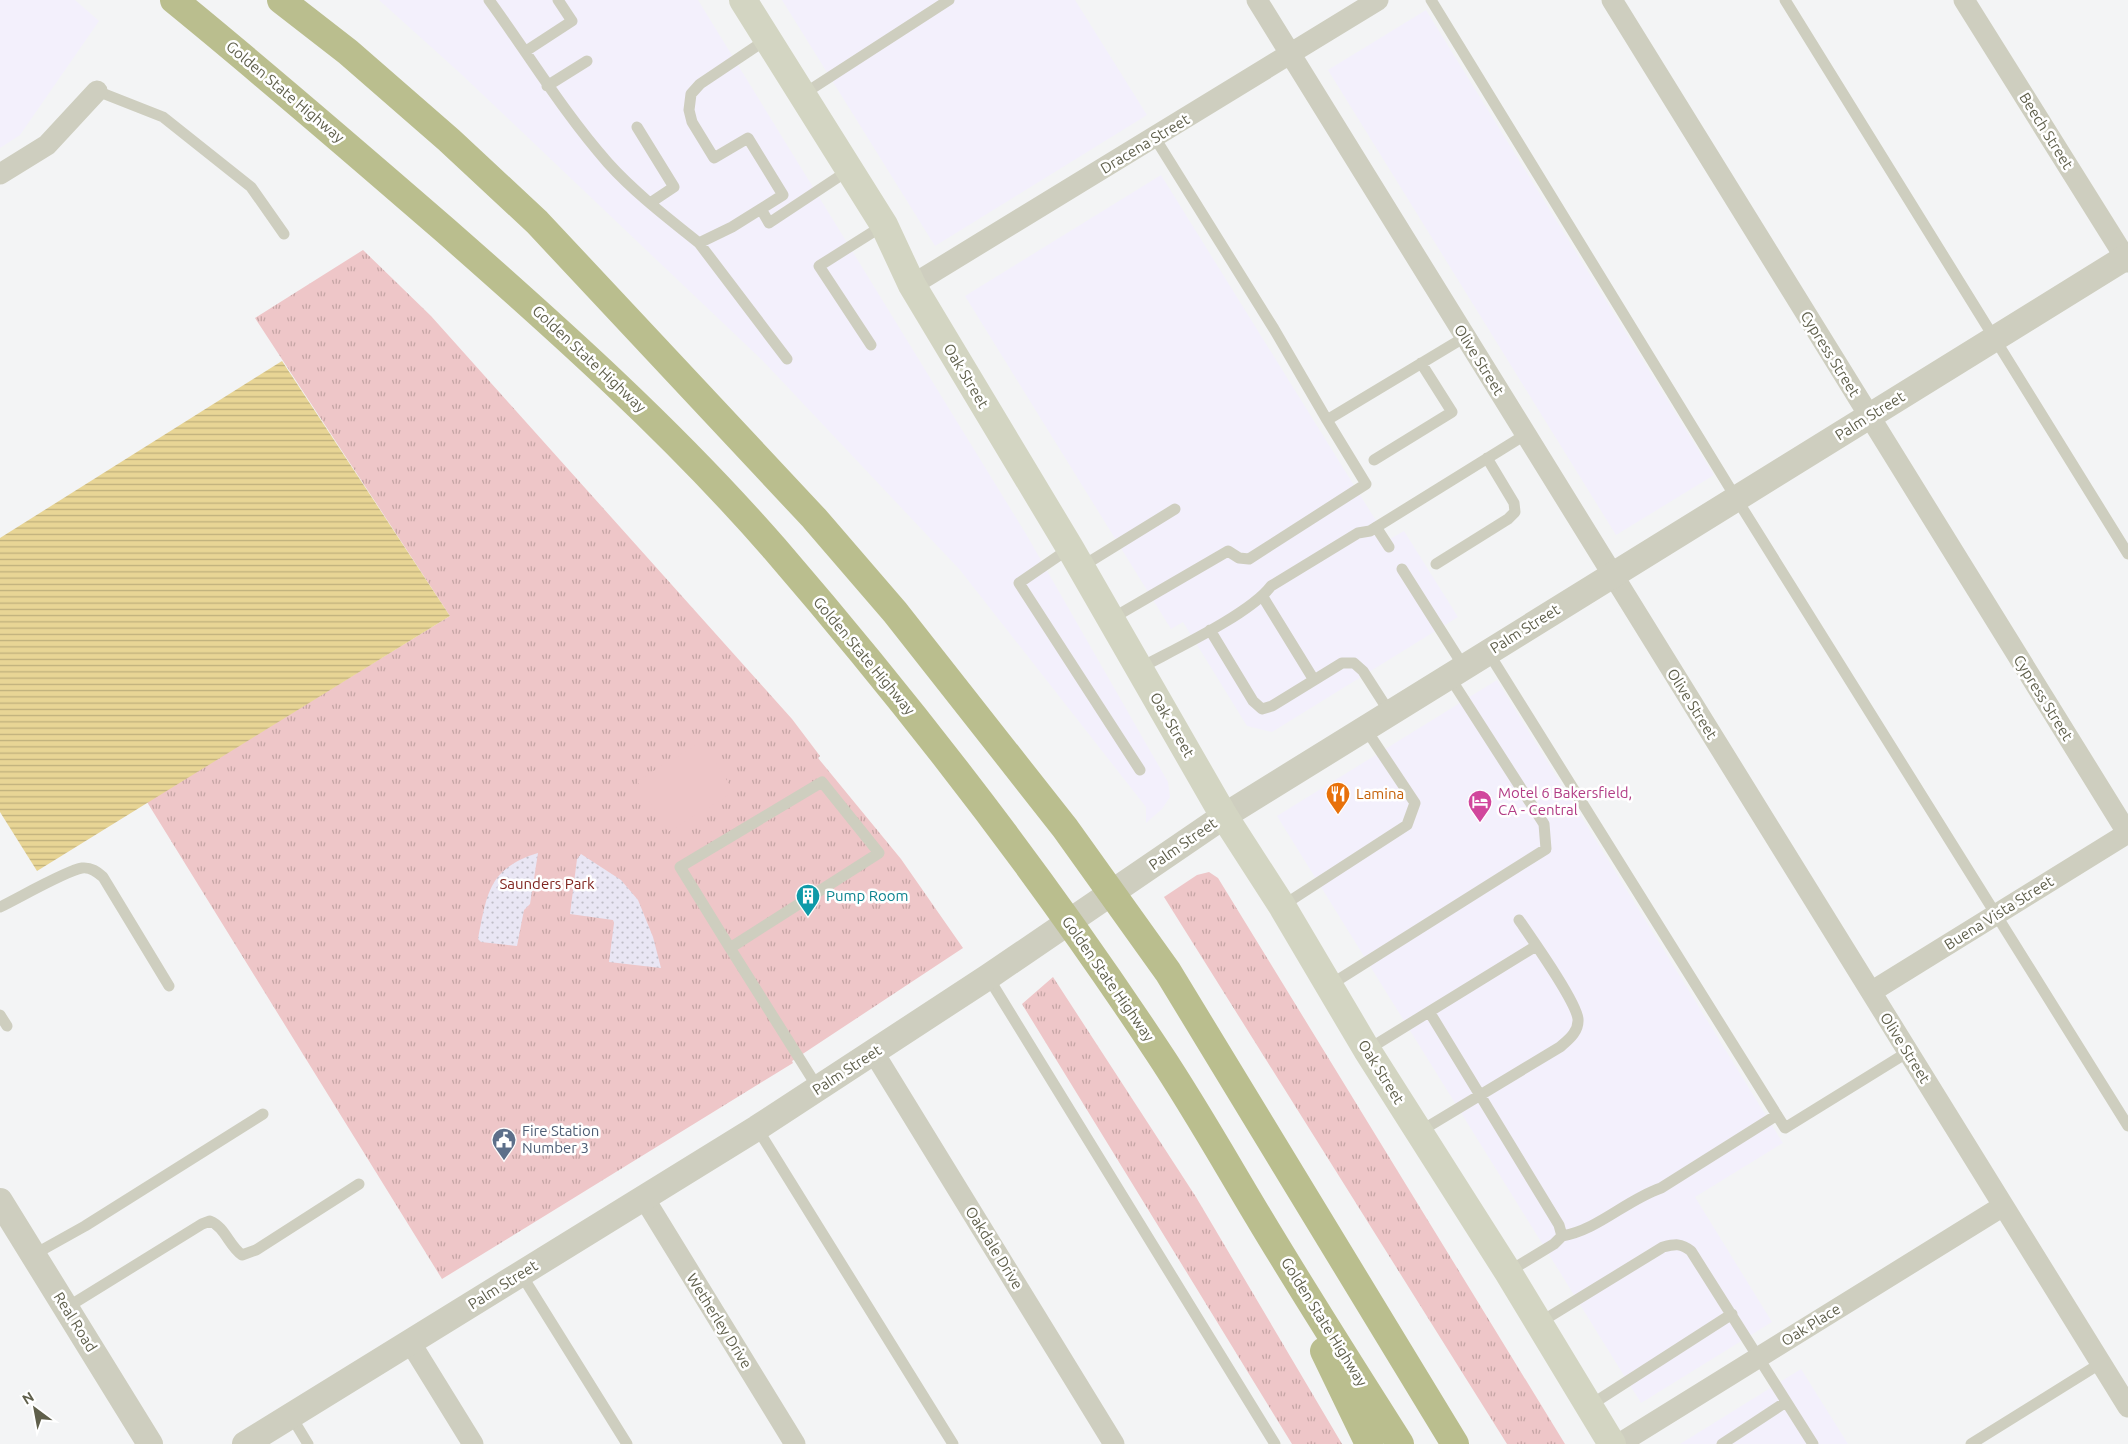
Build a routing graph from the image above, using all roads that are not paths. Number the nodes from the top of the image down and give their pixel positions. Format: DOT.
graph roads {
  1 [pos="174,0"];
  2 [pos="281,0"];
  3 [pos="489,0"];
  4 [pos="558,0"];
  5 [pos="949,0"];
  6 [pos="1257,0"];
  7 [pos="1378,0"];
  8 [pos="1431,0"];
  9 [pos="1612,0"];
  10 [pos="1785,0"];
  11 [pos="1964,0"];
  12 [pos="747,1"];
  13 [pos="767,39"];
  14 [pos="526,51"];
  15 [pos="1290,54"];
  16 [pos="587,61"];
  17 [pos="547,86"];
  18 [pos="97,91"];
  19 [pos="802,95"];
  20 [pos="637,127"];
  21 [pos="1155,138"];
  22 [pos="849,170"];
  23 [pos="0,174"];
  24 [pos="650,203"];
  25 [pos="761,208"];
  26 [pos="884,225"];
  27 [pos="284,234"];
  28 [pos="700,243"];
  29 [pos="2127,258"];
  30 [pos="912,286"];
  31 [pos="1465,337"];
  32 [pos="1994,339"];
  33 [pos="870,345"];
  34 [pos="787,359"];
  35 [pos="1421,364"];
  36 [pos="1869,416"];
  37 [pos="1327,420"];
  38 [pos="1525,435"];
  39 [pos="1487,458"];
  40 [pos="1374,460"];
  41 [pos="1736,498"];
  42 [pos="1175,509"];
  43 [pos="1376,527"];
  44 [pos="1389,547"];
  45 [pos="2128,554"];
  46 [pos="1076,558"];
  47 [pos="1436,564"];
  48 [pos="1402,569"];
  49 [pos="1612,575"];
  50 [pos="1263,597"];
  51 [pos="1110,619"];
  52 [pos="1210,630"];
  53 [pos="1488,652"];
  54 [pos="1140,668"];
  55 [pos="1456,672"];
  56 [pos="1314,680"];
  57 [pos="1390,712"];
  58 [pos="1365,728"];
  59 [pos="1140,770"];
  60 [pos="1224,816"];
  61 [pos="2128,834"];
  62 [pos="1282,906"];
  63 [pos="0,907"];
  64 [pos="1996,915"];
  65 [pos="1520,920"];
  66 [pos="1536,946"];
  67 [pos="730,948"];
  68 [pos="993,974"];
  69 [pos="1330,985"];
  70 [pos="169,986"];
  71 [pos="1871,992"];
  72 [pos="1430,1013"];
  73 [pos="0,1014"];
  74 [pos="7,1026"];
  75 [pos="1367,1050"];
  76 [pos="1908,1052"];
  77 [pos="874,1053"];
  78 [pos="818,1088"];
  79 [pos="1480,1094"];
  80 [pos="263,1114"];
  81 [pos="1777,1115"];
  82 [pos="2128,1126"];
  83 [pos="757,1128"];
  84 [pos="1419,1132"];
  85 [pos="359,1184"];
  86 [pos="644,1198"];
  87 [pos="0,1201"];
  88 [pos="2003,1206"];
  89 [pos="1259,1216"];
  90 [pos="1562,1236"];
  91 [pos="33,1255"];
  92 [pos="1508,1272"];
  93 [pos="521,1274"];
  94 [pos="66,1308"];
  95 [pos="1732,1314"];
  96 [pos="1538,1324"];
  97 [pos="410,1342"];
  98 [pos="1758,1358"];
  99 [pos="2101,1363"];
  100 [pos="1786,1402"];
  101 [pos="1589,1406"];
  102 [pos="2128,1407"];
  103 [pos="291,1416"];
  104 [pos="150,1444"];
  105 [pos="245,1444"];
  106 [pos="308,1444"];
  107 [pos="473,1444"];
  108 [pos="627,1444"];
  109 [pos="795,1444"];
  110 [pos="952,1444"];
  111 [pos="1114,1444"];
  112 [pos="1275,1444"];
  113 [pos="1369,1444"];
  114 [pos="1400,1444"];
  115 [pos="1455,1444"];
  116 [pos="1612,1444"];
  117 [pos="1619,1444"];
  118 [pos="1722,1444"];
  119 [pos="1812,1444"];
  120 [pos="1971,1444"];
  1 -- 89 [label="highway, Golden State Highway"];
  2 -- 115 [label="highway"];
  3 -- 14 [label="lane"];
  4 -- 14 [label="lane"];
  5 -- 19 [label="lane"];
  6 -- 15 [label="street, Olive Street"];
  7 -- 15 [label="street, Dracena Street"];
  8 -- 41 [label="lane"];
  9 -- 36 [label="street, Cypress Street"];
  10 -- 32 [label="lane"];
  11 -- 29 [label="street, Beech Street"];
  12 -- 13 [label="main road, Oak Street"];
  13 -- 19 [label="main road, Oak Street"];
  13 -- 25 [label="lane"];
  14 -- 17 [label="lane"];
  15 -- 21 [label="street, Dracena Street"];
  15 -- 31 [label="street, Olive Street"];
  16 -- 17 [label="lane"];
  17 -- 24 [label="lane"];
  18 -- 23 [label="street"];
  18 -- 27 [label="lane"];
  19 -- 22 [label="main road, Oak Street"];
  20 -- 24 [label="lane"];
  21 -- 30 [label="street, Dracena Street"];
  21 -- 37 [label="lane"];
  22 -- 25 [label="lane"];
  22 -- 26 [label="main road, Oak Street"];
  24 -- 28 [label="lane"];
  25 -- 28 [label="lane"];
  26 -- 30 [label="main road, Oak Street"];
  26 -- 33 [label="lane"];
  28 -- 34 [label="lane"];
  29 -- 32 [label="street, Palm Street"];
  30 -- 46 [label="main road, Oak Street"];
  31 -- 35 [label="lane"];
  31 -- 38 [label="street, Olive Street"];
  32 -- 36 [label="street, Palm Street"];
  32 -- 45 [label="lane"];
  35 -- 37 [label="lane"];
  35 -- 40 [label="lane"];
  36 -- 41 [label="street, Palm Street"];
  36 -- 61 [label="street, Cypress Street"];
  37 -- 51 [label="lane"];
  38 -- 39 [label="lane"];
  38 -- 49 [label="street, Olive Street"];
  39 -- 43 [label="lane"];
  39 -- 47 [label="lane"];
  41 -- 49 [label="street, Palm Street"];
  41 -- 64 [label="lane"];
  42 -- 46 [label="lane"];
  43 -- 44 [label="lane"];
  43 -- 50 [label="lane"];
  46 -- 51 [label="main road, Oak Street"];
  46 -- 59 [label="lane"];
  48 -- 55 [label="lane"];
  49 -- 53 [label="street, Palm Street"];
  49 -- 71 [label="street, Olive Street"];
  50 -- 52 [label="lane"];
  50 -- 56 [label="lane"];
  51 -- 54 [label="main road, Oak Street"];
  52 -- 54 [label="lane"];
  52 -- 56 [label="lane"];
  53 -- 55 [label="street, Palm Street"];
  53 -- 81 [label="lane"];
  54 -- 60 [label="main road, Oak Street"];
  55 -- 57 [label="street, Palm Street"];
  55 -- 69 [label="lane"];
  56 -- 57 [label="lane"];
  57 -- 58 [label="street, Palm Street"];
  58 -- 60 [label="street, Palm Street"];
  58 -- 62 [label="lane"];
  60 -- 62 [label="main road, Oak Street"];
  60 -- 68 [label="street, Palm Street"];
  61 -- 64 [label="street, Buena Vista Street"];
  62 -- 69 [label="main road, Oak Street"];
  63 -- 70 [label="lane"];
  64 -- 71 [label="street, Buena Vista Street"];
  64 -- 82 [label="lane"];
  65 -- 66 [label="lane"];
  66 -- 72 [label="lane"];
  66 -- 79 [label="lane"];
  67 -- 67 [label="lane"];
  67 -- 78 [label="lane"];
  68 -- 77 [label="street, Palm Street"];
  68 -- 112 [label="lane"];
  69 -- 75 [label="main road, Oak Street"];
  71 -- 76 [label="street, Olive Street"];
  72 -- 75 [label="lane"];
  72 -- 79 [label="lane"];
  73 -- 74 [label="lane"];
  75 -- 84 [label="main road, Oak Street"];
  76 -- 81 [label="lane"];
  76 -- 88 [label="street, Olive Street"];
  77 -- 78 [label="street, Palm Street"];
  77 -- 111 [label="street, Oakdale Drive"];
  78 -- 83 [label="street, Palm Street"];
  79 -- 84 [label="lane"];
  79 -- 90 [label="lane"];
  80 -- 91 [label="lane"];
  81 -- 90 [label="lane"];
  83 -- 86 [label="street, Palm Street"];
  83 -- 110 [label="lane"];
  84 -- 92 [label="main road, Oak Street"];
  85 -- 94 [label="lane"];
  86 -- 93 [label="street, Palm Street"];
  86 -- 109 [label="street, Wetherley Drive"];
  87 -- 91 [label="street, Real Road"];
  88 -- 98 [label="street, Oak Place"];
  88 -- 99 [label="street, Olive Street"];
  89 -- 113 [label="highway"];
  89 -- 114 [label="highway, Golden State Highway"];
  90 -- 92 [label="lane"];
  91 -- 94 [label="street, Real Road"];
  92 -- 96 [label="main road, Oak Street"];
  93 -- 97 [label="street, Palm Street"];
  93 -- 108 [label="lane"];
  94 -- 104 [label="street, Real Road"];
  95 -- 96 [label="lane"];
  95 -- 98 [label="lane"];
  95 -- 101 [label="lane"];
  96 -- 101 [label="main road, Oak Street"];
  97 -- 103 [label="street, Palm Street"];
  97 -- 107 [label="street"];
  98 -- 100 [label="lane"];
  98 -- 117 [label="street, Oak Place"];
  99 -- 102 [label="street, Olive Street"];
  99 -- 120 [label="lane"];
  100 -- 118 [label="lane"];
  100 -- 119 [label="lane"];
  101 -- 116 [label="main road, Oak Street"];
  103 -- 105 [label="street, Palm Street"];
  103 -- 106 [label="lane"];
}
